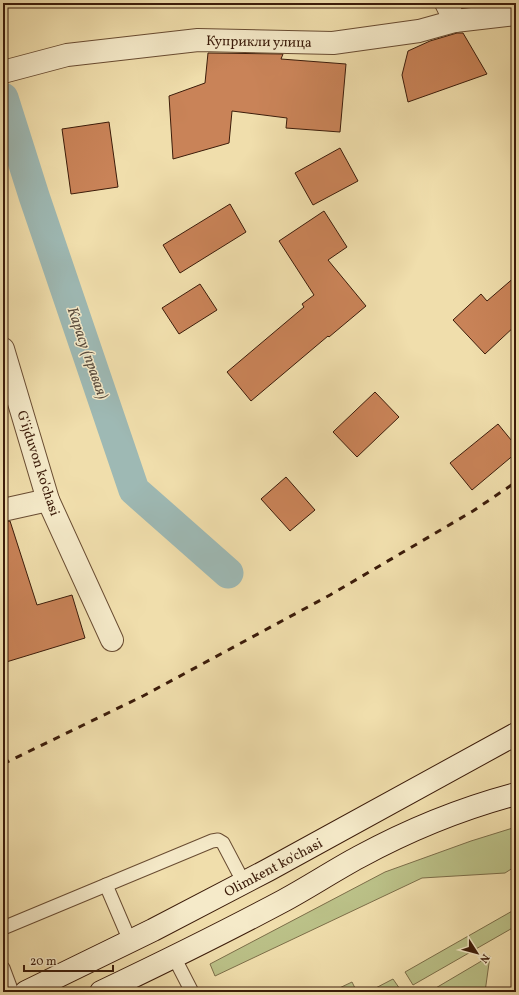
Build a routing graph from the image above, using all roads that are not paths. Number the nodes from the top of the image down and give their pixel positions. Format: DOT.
graph roads {
  1 [pos="450,12"];
  2 [pos="516,14"];
  3 [pos="8,71"];
  4 [pos="3,349"];
  5 [pos="48,500"];
  6 [pos="3,510"];
  7 [pos="112,640"];
  8 [pos="516,734"];
  9 [pos="516,794"];
  10 [pos="244,883"];
  11 [pos="106,885"];
  12 [pos="3,928"];
  13 [pos="130,941"];
  14 [pos="174,957"];
  15 [pos="3,968"];
  16 [pos="12,992"];
  17 [pos="26,992"];
  18 [pos="102,992"];
  19 [pos="192,992"];
  1 -- 2 [label="main road, Куприкли улица"];
  1 -- 3 [label="main road, Куприкли улица"];
  4 -- 5 [label="main road, G'ijduvon ko'chasi"];
  5 -- 6 [label="main road"];
  5 -- 7 [label="main road, G'ijduvon ko'chasi"];
  8 -- 10 [label="main road, Olimkent ko'chasi"];
  9 -- 14 [label="main road"];
  10 -- 11 [label="lane"];
  10 -- 13 [label="main road, Olimkent ko'chasi"];
  11 -- 12 [label="lane"];
  11 -- 13 [label="lane"];
  13 -- 17 [label="main road, Olimkent ko'chasi"];
  14 -- 18 [label="main road"];
  14 -- 19 [label="lane"];
  15 -- 16 [label="lane"];
}
